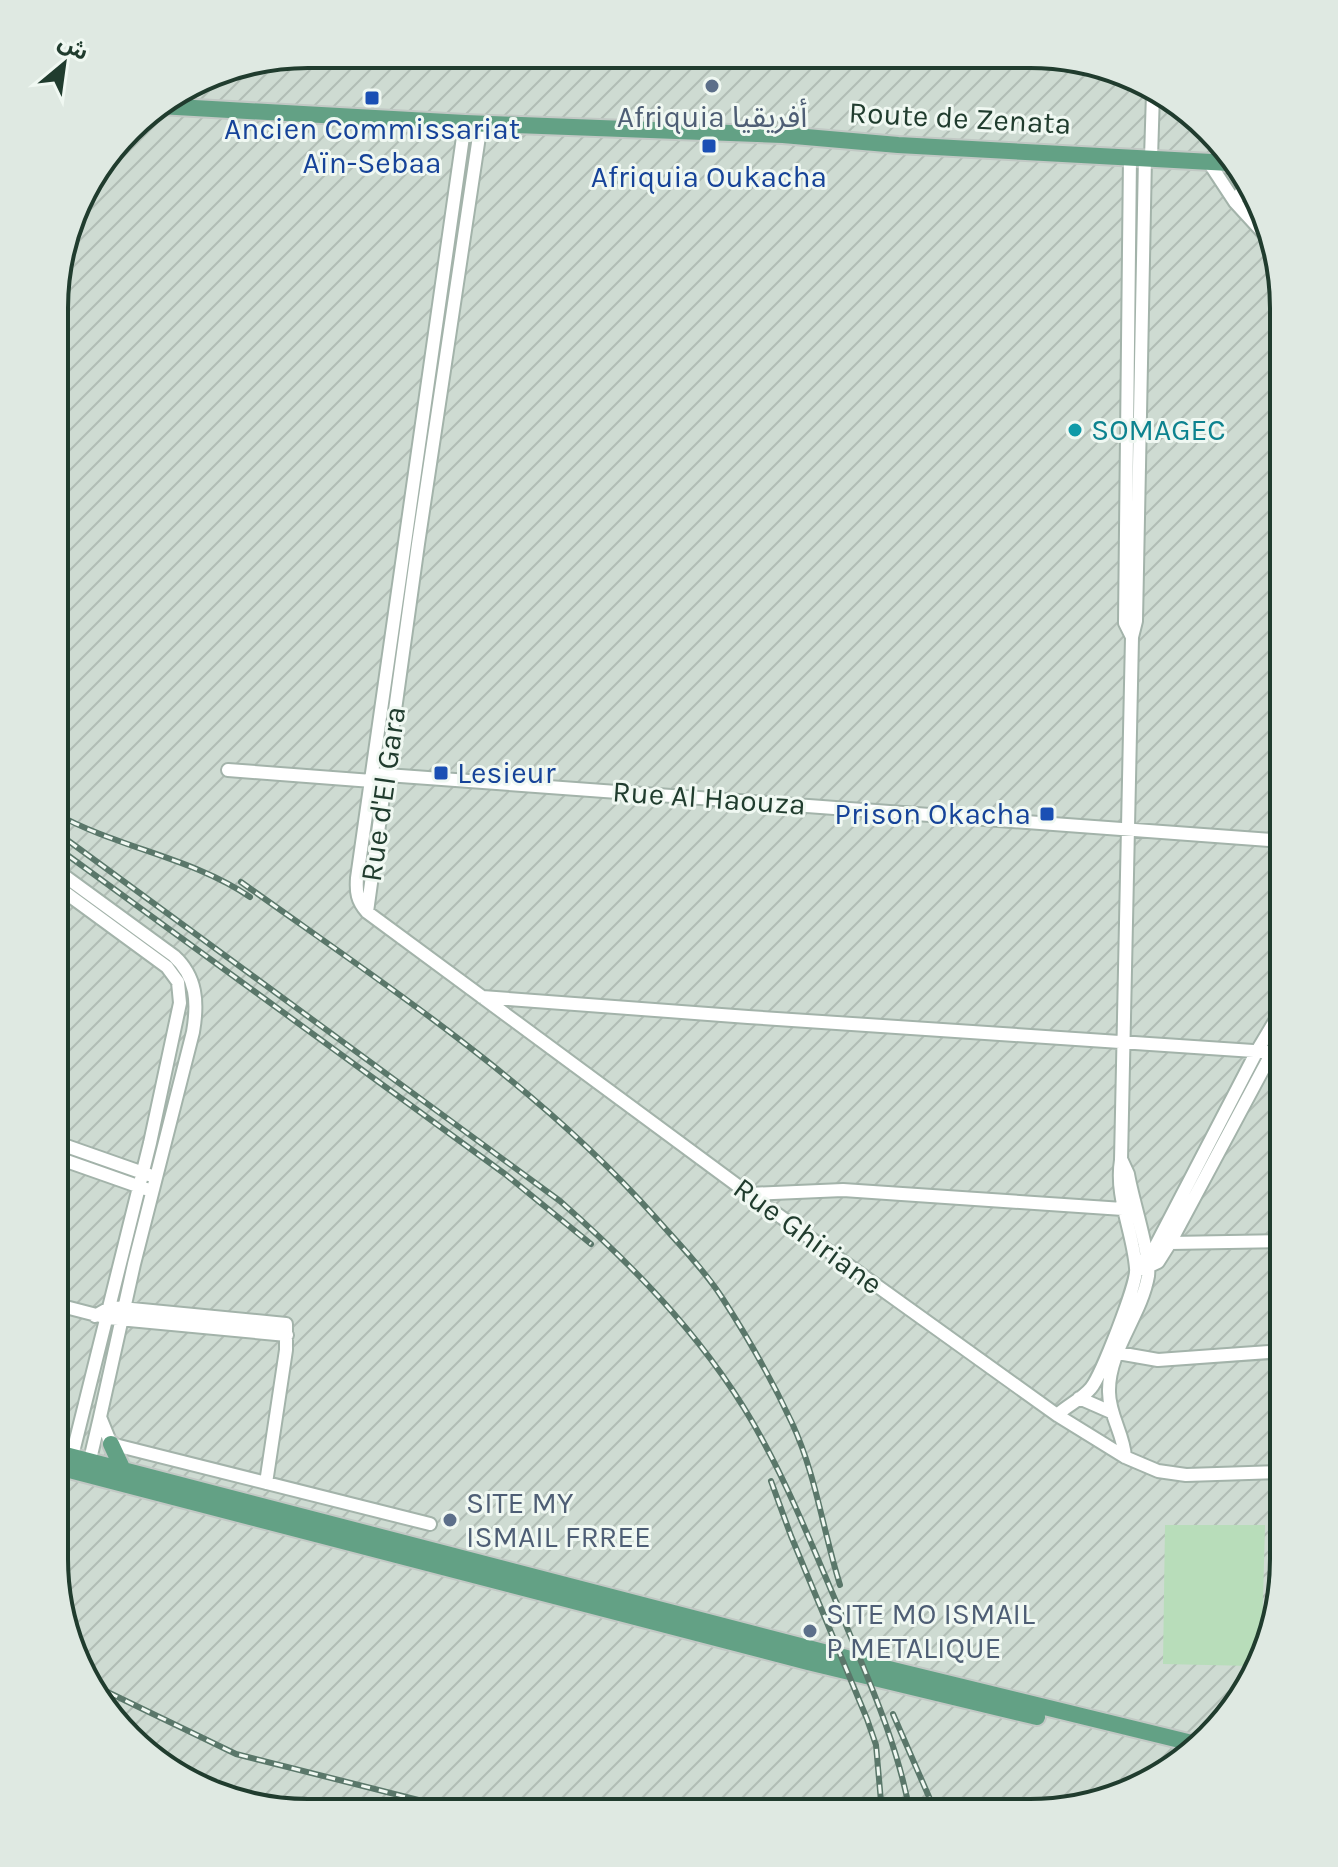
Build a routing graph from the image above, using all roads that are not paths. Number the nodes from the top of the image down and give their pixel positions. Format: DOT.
graph roads {
  1 [pos="1153,102"];
  2 [pos="178,107"];
  3 [pos="473,123"];
  4 [pos="1145,157"];
  5 [pos="1208,161"];
  6 [pos="1219,162"];
  7 [pos="1240,194"];
  8 [pos="1235,202"];
  9 [pos="1254,223"];
  10 [pos="434,332"];
  11 [pos="449,333"];
  12 [pos="228,770"];
  13 [pos="377,777"];
  14 [pos="1129,831"];
  15 [pos="1270,840"];
  16 [pos="68,879"];
  17 [pos="68,895"];
  18 [pos="367,912"];
  19 [pos="482,997"];
  20 [pos="196,1000"];
  21 [pos="180,1001"];
  22 [pos="1122,1043"];
  23 [pos="1269,1052"];
  24 [pos="1269,1055"];
  25 [pos="1269,1055"];
  26 [pos="68,1146"];
  27 [pos="1121,1160"];
  28 [pos="68,1161"];
  29 [pos="142,1172"];
  30 [pos="156,1177"];
  31 [pos="139,1186"];
  32 [pos="153,1191"];
  33 [pos="749,1194"];
  34 [pos="1123,1209"];
  35 [pos="130,1225"];
  36 [pos="143,1229"];
  37 [pos="1269,1241"];
  38 [pos="1170,1243"];
  39 [pos="1142,1265"];
  40 [pos="68,1307"];
  41 [pos="105,1314"];
  42 [pos="123,1314"];
  43 [pos="1269,1352"];
  44 [pos="1118,1353"];
  45 [pos="1079,1398"];
  46 [pos="1111,1412"];
  47 [pos="1057,1415"];
  48 [pos="100,1417"];
  49 [pos="111,1444"];
  50 [pos="68,1454"];
  51 [pos="1125,1457"];
  52 [pos="68,1466"];
  53 [pos="88,1469"];
  54 [pos="124,1472"];
  55 [pos="1269,1472"];
  56 [pos="266,1483"];
  57 [pos="430,1524"];
  58 [pos="1185,1741"];
  59 [pos="1175,1749"];
  1 -- 4 [label="street"];
  2 -- 3 [label="main road, Route de Zenata"];
  3 -- 4 [label="main road, Route de Zenata"];
  3 -- 10 [label="street, Rue d'El Gara"];
  3 -- 11 [label="street, Rue d'El Gara"];
  4 -- 5 [label="main road, Route de Zenata"];
  4 -- 14 [label="street"];
  5 -- 6 [label="main road, Route de Zenata"];
  5 -- 8 [label="street"];
  7 -- 8 [label="street"];
  8 -- 9 [label="street"];
  10 -- 11 [label="street"];
  10 -- 13 [label="street, Rue d'El Gara"];
  11 -- 13 [label="street, Rue d'El Gara"];
  12 -- 13 [label="street, Rue Al Haouza"];
  13 -- 14 [label="street, Rue Al Haouza"];
  13 -- 18 [label="street, Rue d'El Gara"];
  14 -- 15 [label="street, Rue Al Haouza"];
  14 -- 22 [label="street"];
  16 -- 20 [label="street"];
  17 -- 21 [label="street"];
  18 -- 19 [label="street, Rue Ghiriane"];
  19 -- 22 [label="street"];
  19 -- 33 [label="street, Rue Ghiriane"];
  20 -- 21 [label="street"];
  20 -- 30 [label="street"];
  21 -- 29 [label="street"];
  22 -- 23 [label="street"];
  22 -- 27 [label="street"];
  24 -- 38 [label="street"];
  25 -- 39 [label="street"];
  26 -- 29 [label="street"];
  27 -- 34 [label="street"];
  27 -- 39 [label="street"];
  28 -- 31 [label="street"];
  29 -- 30 [label="street"];
  29 -- 31 [label="street"];
  30 -- 32 [label="street"];
  31 -- 32 [label="street"];
  31 -- 35 [label="street"];
  32 -- 36 [label="street"];
  33 -- 34 [label="street"];
  33 -- 47 [label="street, Rue Ghiriane"];
  34 -- 39 [label="street"];
  35 -- 36 [label="street"];
  35 -- 41 [label="street"];
  36 -- 42 [label="street"];
  37 -- 38 [label="street"];
  38 -- 39 [label="street"];
  39 -- 44 [label="street"];
  39 -- 45 [label="street"];
  40 -- 41 [label="street"];
  41 -- 42 [label="street"];
  41 -- 50 [label="street"];
  42 -- 48 [label="street"];
  42 -- 56 [label="street"];
  43 -- 44 [label="street"];
  44 -- 46 [label="street"];
  45 -- 46 [label="street"];
  45 -- 47 [label="street"];
  46 -- 51 [label="street"];
  47 -- 51 [label="street, Rue Ghiriane"];
  48 -- 49 [label="street"];
  48 -- 53 [label="street"];
  49 -- 54 [label="main road"];
  49 -- 56 [label="street"];
  51 -- 55 [label="street, Rue Ghiriane"];
  52 -- 53 [label="main road"];
  53 -- 54 [label="main road"];
  53 -- 59 [label="main road"];
  54 -- 58 [label="main road"];
  56 -- 57 [label="street"];
}
